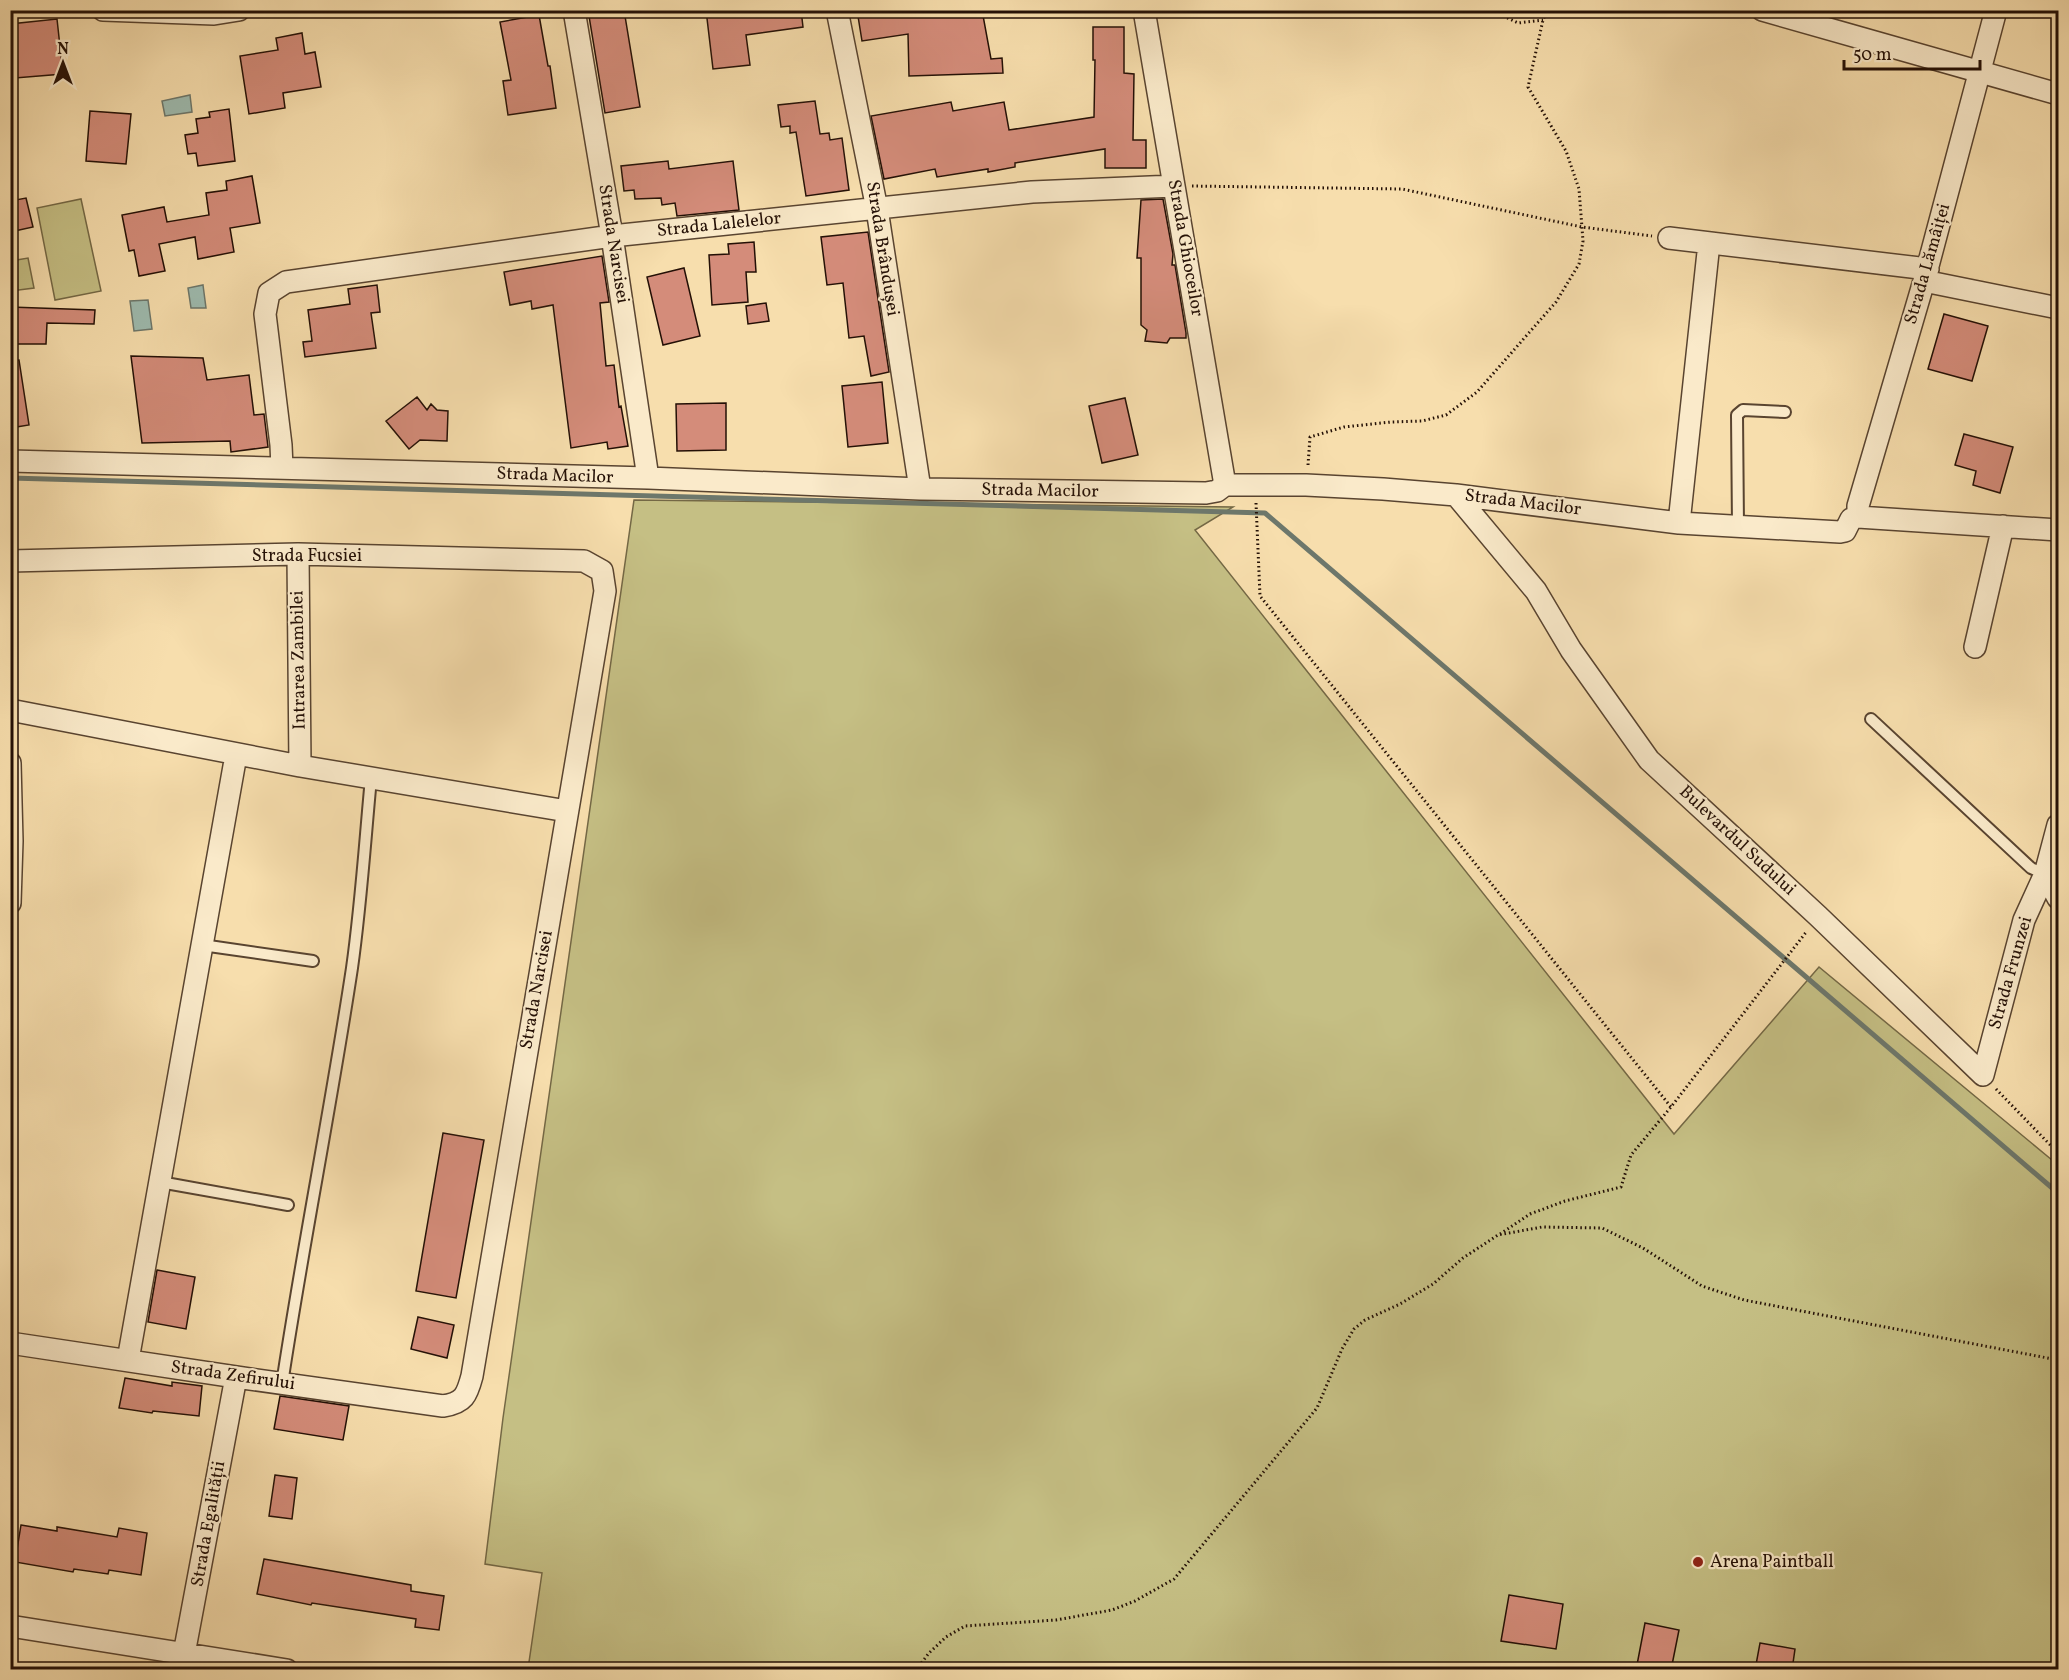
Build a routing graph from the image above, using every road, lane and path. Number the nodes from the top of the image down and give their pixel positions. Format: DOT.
graph roads {
  1 [pos="103,10"];
  2 [pos="239,10"];
  3 [pos="574,10"];
  4 [pos="837,10"];
  5 [pos="1144,10"];
  6 [pos="1491,10"];
  7 [pos="1547,10"];
  8 [pos="1762,10"];
  9 [pos="1996,10"];
  10 [pos="214,12"];
  11 [pos="1791,15"];
  12 [pos="1543,20"];
  13 [pos="1981,72"];
  14 [pos="2058,94"];
  15 [pos="1174,186"];
  16 [pos="877,210"];
  17 [pos="1582,227"];
  18 [pos="612,236"];
  19 [pos="1669,238"];
  20 [pos="1709,243"];
  21 [pos="1926,275"];
  22 [pos="2058,308"];
  23 [pos="1785,412"];
  24 [pos="10,461"];
  25 [pos="282,468"];
  26 [pos="648,478"];
  27 [pos="1225,485"];
  28 [pos="1306,485"];
  29 [pos="920,489"];
  30 [pos="1456,495"];
  31 [pos="1256,504"];
  32 [pos="1858,517"];
  33 [pos="1679,523"];
  34 [pos="1738,526"];
  35 [pos="2003,526"];
  36 [pos="2058,530"];
  37 [pos="297,554"];
  38 [pos="10,561"];
  39 [pos="602,571"];
  40 [pos="1975,647"];
  41 [pos="10,710"];
  42 [pos="1871,719"];
  43 [pos="236,755"];
  44 [pos="11,765"];
  45 [pos="300,766"];
  46 [pos="371,778"];
  47 [pos="567,811"];
  48 [pos="2058,825"];
  49 [pos="11,841"];
  50 [pos="2045,874"];
  51 [pos="2058,898"];
  52 [pos="10,903"];
  53 [pos="1818,916"];
  54 [pos="202,945"];
  55 [pos="314,961"];
  56 [pos="1983,1075"];
  57 [pos="1671,1107"];
  58 [pos="2058,1153"];
  59 [pos="160,1182"];
  60 [pos="288,1205"];
  61 [pos="1498,1234"];
  62 [pos="10,1343"];
  63 [pos="128,1360"];
  64 [pos="2058,1360"];
  65 [pos="236,1377"];
  66 [pos="282,1384"];
  67 [pos="456,1404"];
  68 [pos="10,1626"];
  69 [pos="183,1662"];
  70 [pos="238,1666"];
  71 [pos="287,1670"];
  72 [pos="916,1670"];
  1 -- 10 [label="street"];
  2 -- 10 [label="street"];
  3 -- 18 [label="street, Strada Narcisei"];
  4 -- 16 [label="street, Strada Brândușei"];
  5 -- 15 [label="street, Strada Ghioceilor"];
  6 -- 12 [label="path"];
  7 -- 12 [label="path"];
  8 -- 11 [label="street"];
  9 -- 13 [label="street, Strada Lămâiței"];
  11 -- 13 [label="street"];
  12 -- 17 [label="path"];
  13 -- 14 [label="street"];
  13 -- 21 [label="street, Strada Lămâiței"];
  15 -- 16 [label="street, Strada Lalelelor"];
  15 -- 17 [label="path"];
  15 -- 27 [label="street, Strada Ghioceilor"];
  16 -- 18 [label="street, Strada Lalelelor"];
  16 -- 29 [label="street, Strada Brândușei"];
  17 -- 19 [label="path"];
  17 -- 28 [label="path"];
  18 -- 25 [label="street, Strada Lalelelor"];
  18 -- 26 [label="street, Strada Narcisei"];
  19 -- 20 [label="street"];
  20 -- 21 [label="street"];
  20 -- 33 [label="street"];
  21 -- 22 [label="street"];
  21 -- 32 [label="street, Strada Lămâiței"];
  23 -- 34 [label="lane"];
  24 -- 25 [label="street, Strada Macilor"];
  25 -- 26 [label="street, Strada Macilor"];
  26 -- 29 [label="street, Strada Macilor"];
  27 -- 28 [label="street, Strada Macilor"];
  27 -- 29 [label="street, Strada Macilor"];
  28 -- 30 [label="street, Strada Macilor"];
  30 -- 33 [label="street, Strada Macilor"];
  30 -- 53 [label="street, Bulevardul Sudului"];
  31 -- 57 [label="path"];
  32 -- 34 [label="street, Strada Macilor"];
  32 -- 35 [label="street"];
  33 -- 34 [label="street, Strada Macilor"];
  35 -- 36 [label="street"];
  35 -- 40 [label="street"];
  37 -- 38 [label="street, Strada Fucsiei"];
  37 -- 39 [label="street, Strada Fucsiei"];
  37 -- 45 [label="street, Intrarea Zambilei"];
  39 -- 47 [label="street, Strada Narcisei"];
  41 -- 43 [label="street"];
  42 -- 50 [label="lane"];
  43 -- 45 [label="street"];
  43 -- 54 [label="street"];
  44 -- 49 [label="street"];
  45 -- 46 [label="street"];
  46 -- 47 [label="street"];
  46 -- 66 [label="lane"];
  47 -- 67 [label="street, Strada Narcisei"];
  48 -- 50 [label="street, Strada Frunzei"];
  49 -- 52 [label="street"];
  50 -- 51 [label="street"];
  50 -- 56 [label="street, Strada Frunzei"];
  53 -- 56 [label="street, Bulevardul Sudului"];
  53 -- 57 [label="path"];
  54 -- 55 [label="lane"];
  54 -- 59 [label="street"];
  56 -- 58 [label="path"];
  57 -- 61 [label="path"];
  59 -- 60 [label="lane"];
  59 -- 63 [label="street"];
  61 -- 64 [label="path"];
  61 -- 72 [label="path"];
  62 -- 63 [label="street, Strada Zefirului"];
  63 -- 65 [label="street, Strada Zefirului"];
  65 -- 66 [label="street, Strada Zefirului"];
  65 -- 69 [label="street, Strada Egalității"];
  66 -- 67 [label="street, Strada Zefirului"];
  68 -- 69 [label="street"];
  69 -- 70 [label="street"];
  70 -- 71 [label="street"];
}
